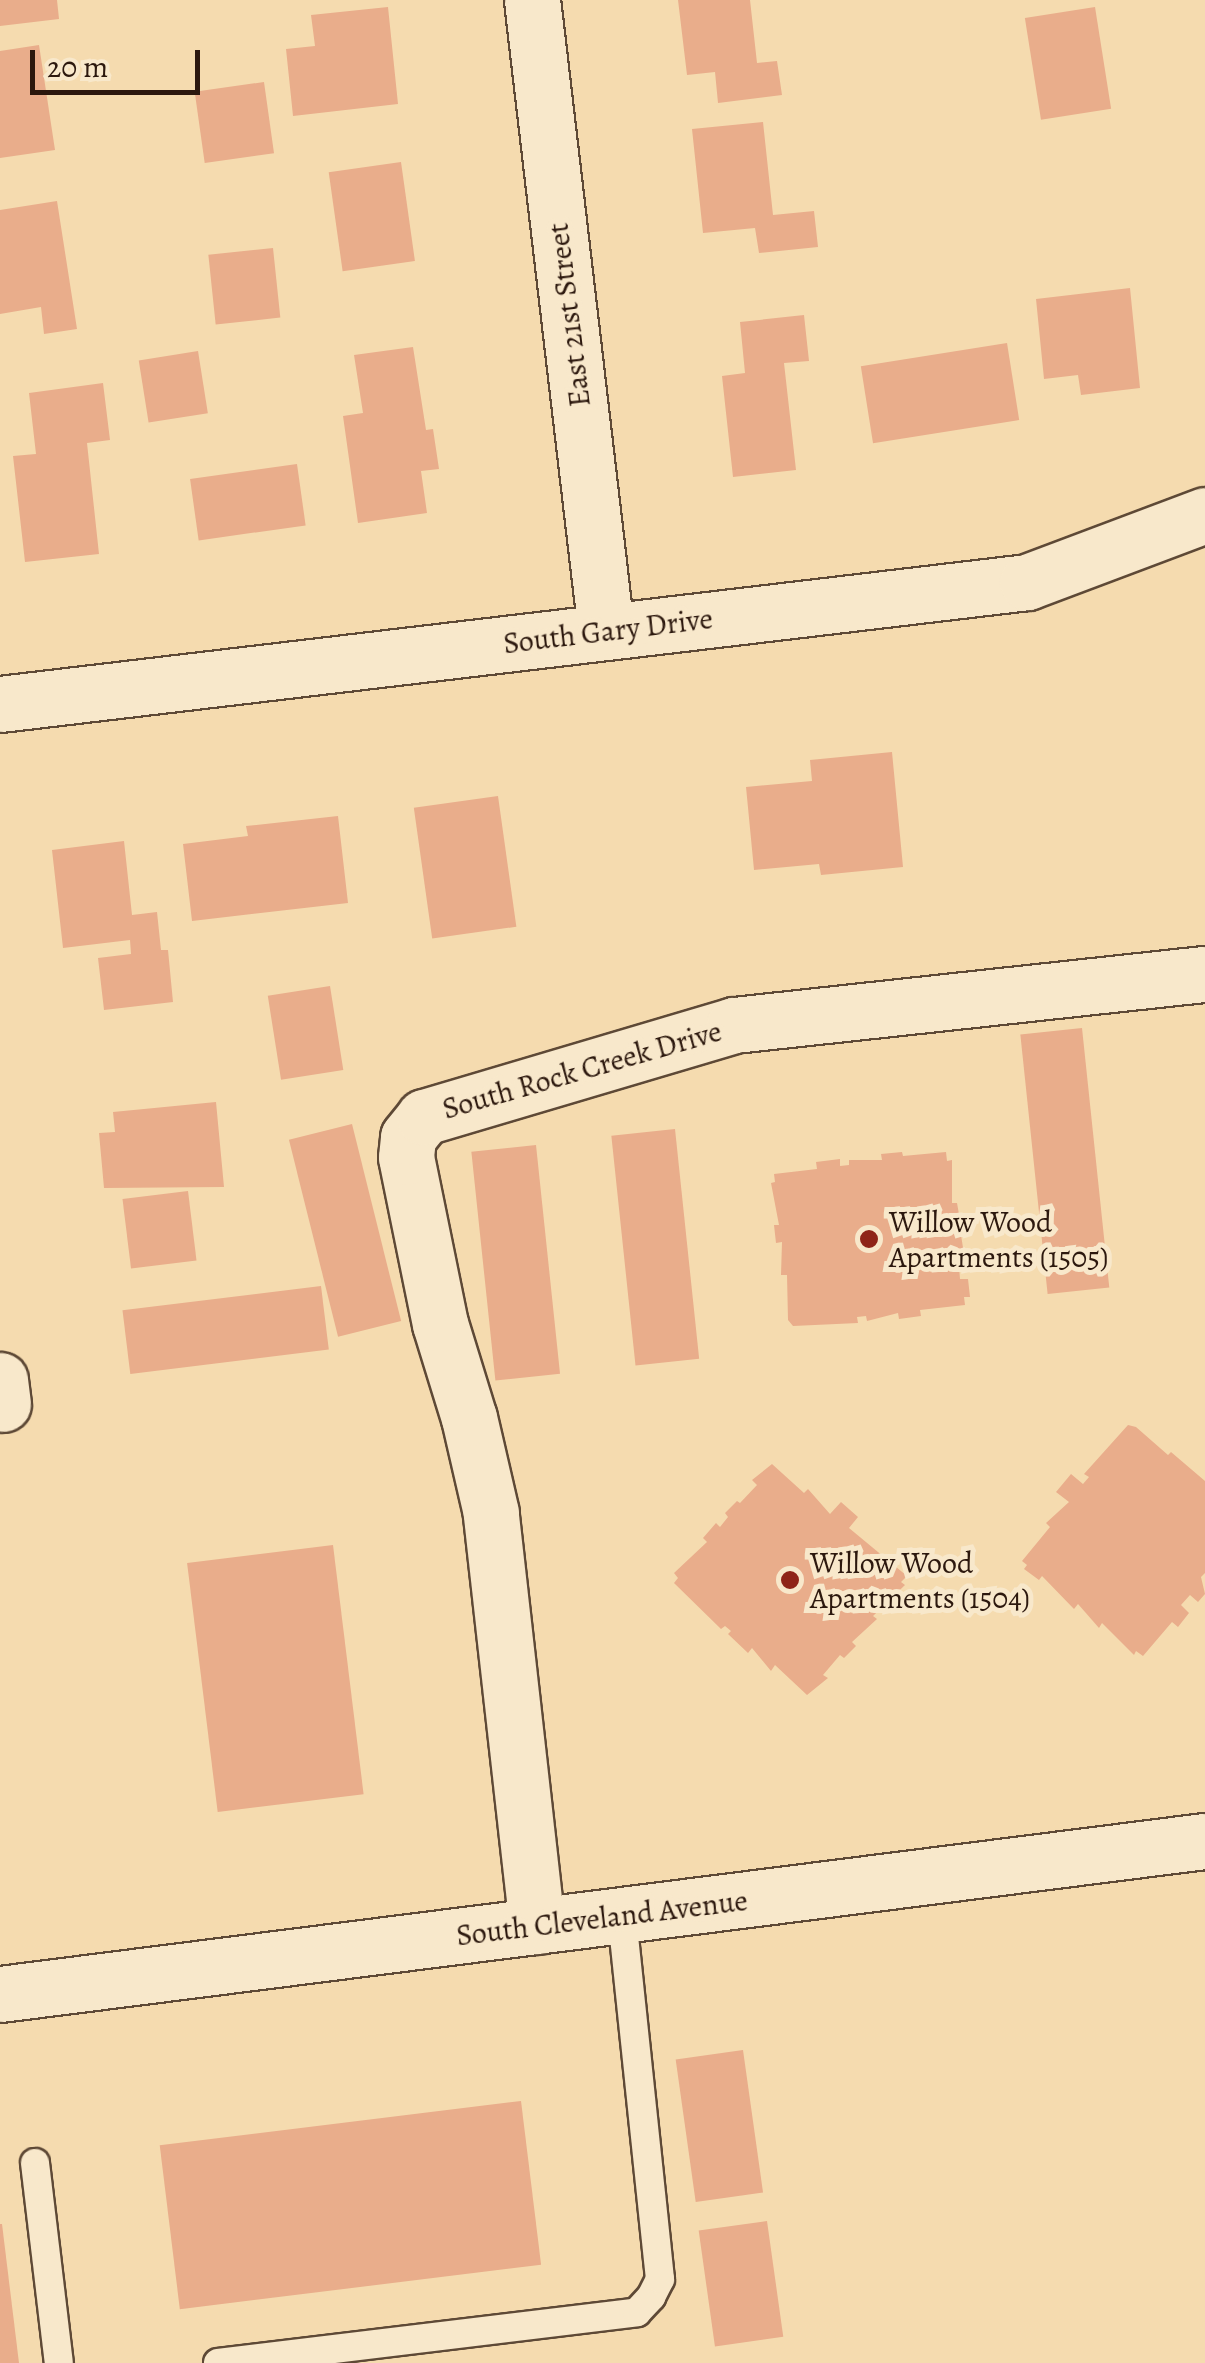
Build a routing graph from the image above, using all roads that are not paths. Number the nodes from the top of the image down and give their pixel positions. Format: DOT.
graph roads {
  1 [pos="532,0"];
  2 [pos="1205,515"];
  3 [pos="606,631"];
  4 [pos="0,704"];
  5 [pos="1205,974"];
  6 [pos="1205,1841"];
  7 [pos="622,1916"];
  8 [pos="538,1926"];
  9 [pos="0,1994"];
  10 [pos="35,2163"];
  11 [pos="58,2363"];
  12 [pos="218,2363"];
  1 -- 3 [label="street, East 21st Street"];
  2 -- 3 [label="street, South Gary Drive"];
  3 -- 4 [label="street, South Gary Drive"];
  5 -- 8 [label="street, South Rock Creek Drive"];
  6 -- 7 [label="street, South Cleveland Avenue"];
  7 -- 8 [label="street, South Cleveland Avenue"];
  7 -- 12 [label="lane"];
  8 -- 9 [label="street, South Cleveland Avenue"];
  10 -- 11 [label="lane"];
}
